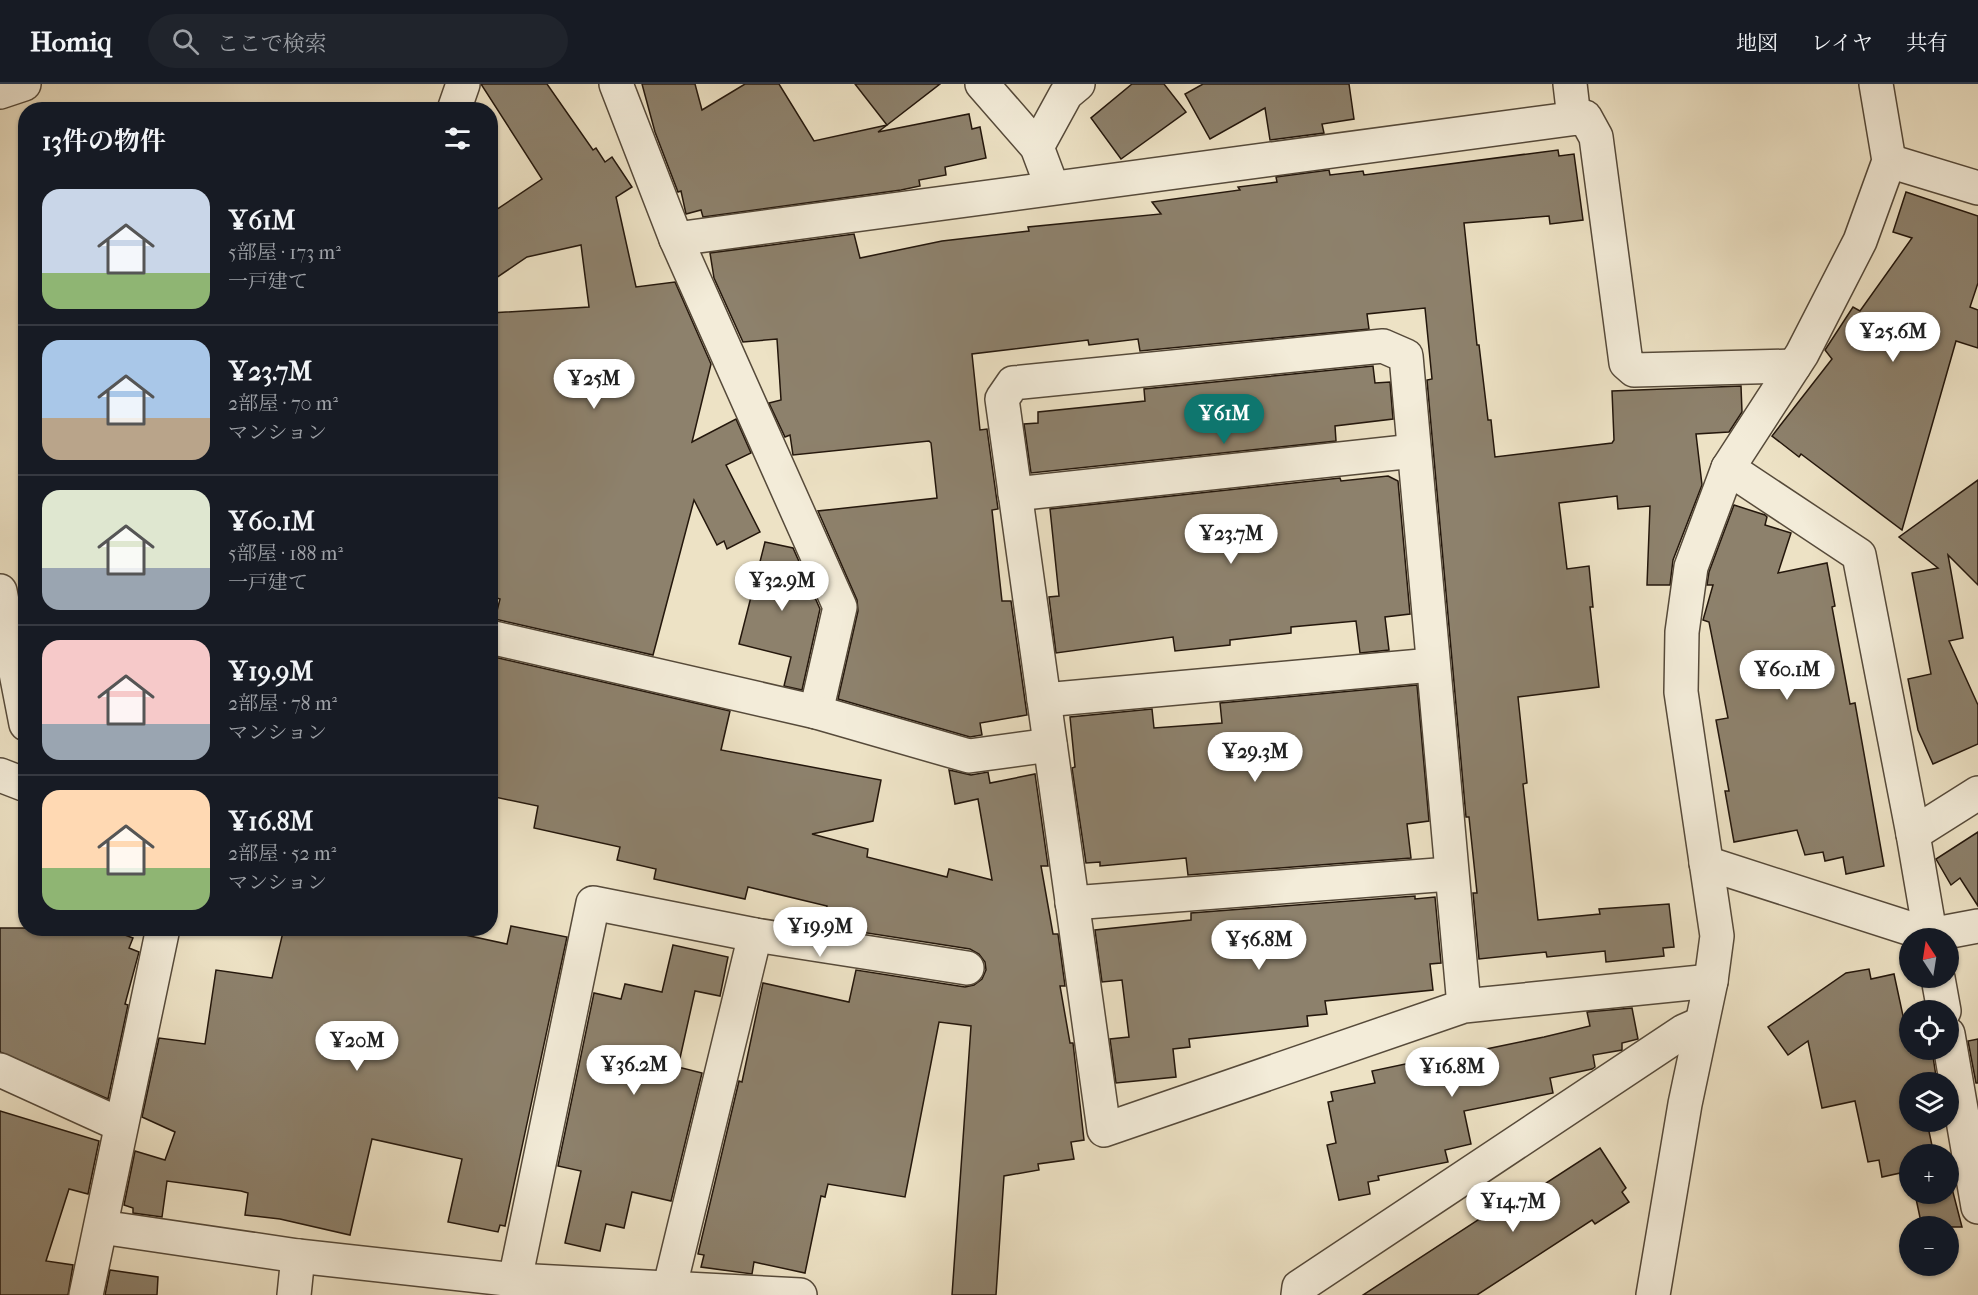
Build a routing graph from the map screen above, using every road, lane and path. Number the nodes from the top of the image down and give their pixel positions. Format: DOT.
graph roads {
  1 [pos="24,84"];
  2 [pos="463,84"];
  3 [pos="616,84"];
  4 [pos="982,84"];
  5 [pos="1078,84"];
  6 [pos="1570,84"];
  7 [pos="1876,84"];
  8 [pos="0,92"];
  9 [pos="457,102"];
  10 [pos="1574,118"];
  11 [pos="1037,147"];
  12 [pos="1889,160"];
  13 [pos="1052,187"];
  14 [pos="1978,188"];
  15 [pos="676,239"];
  16 [pos="1794,366"];
  17 [pos="1414,451"];
  18 [pos="1728,468"];
  19 [pos="1015,494"];
  20 [pos="0,591"];
  21 [pos="498,640"];
  22 [pos="1432,665"];
  23 [pos="18,683"];
  24 [pos="1044,700"];
  25 [pos="816,712"];
  26 [pos="1050,746"];
  27 [pos="0,775"];
  28 [pos="18,782"];
  29 [pos="1978,793"];
  30 [pos="1913,834"];
  31 [pos="1706,863"];
  32 [pos="1450,874"];
  33 [pos="1072,903"];
  34 [pos="1978,926"];
  35 [pos="1904,928"];
  36 [pos="1929,928"];
  37 [pos="1959,930"];
  38 [pos="755,935"];
  39 [pos="160,942"];
  40 [pos="967,968"];
  41 [pos="1711,981"];
  42 [pos="1464,1006"];
  43 [pos="1700,1024"];
  44 [pos="1954,1060"];
  45 [pos="0,1070"];
  46 [pos="121,1125"];
  47 [pos="1973,1141"];
  48 [pos="1978,1207"];
  49 [pos="101,1227"];
  50 [pos="298,1256"];
  51 [pos="515,1280"];
  52 [pos="669,1290"];
  53 [pos="86,1295"];
  54 [pos="294,1295"];
  55 [pos="800,1295"];
  56 [pos="1298,1295"];
  57 [pos="1653,1295"];
  1 -- 8 [label="street"];
  2 -- 9 [label="street"];
  3 -- 15 [label="street"];
  4 -- 11 [label="street"];
  5 -- 11 [label="street"];
  6 -- 10 [label="street"];
  7 -- 12 [label="street"];
  10 -- 13 [label="street"];
  10 -- 16 [label="street"];
  11 -- 13 [label="street"];
  12 -- 14 [label="street"];
  12 -- 16 [label="street"];
  13 -- 15 [label="street"];
  15 -- 25 [label="street"];
  16 -- 18 [label="street"];
  17 -- 19 [label="street"];
  17 -- 19 [label="street"];
  17 -- 22 [label="street"];
  18 -- 30 [label="street"];
  18 -- 31 [label="street"];
  19 -- 24 [label="street"];
  20 -- 23 [label="street"];
  21 -- 25 [label="street"];
  22 -- 24 [label="street"];
  22 -- 32 [label="street"];
  24 -- 26 [label="street"];
  25 -- 26 [label="street"];
  26 -- 33 [label="street"];
  27 -- 28 [label="street"];
  29 -- 30 [label="street"];
  30 -- 36 [label="street"];
  31 -- 35 [label="street"];
  31 -- 41 [label="street"];
  32 -- 33 [label="street"];
  32 -- 42 [label="street"];
  33 -- 42 [label="street"];
  34 -- 37 [label="street"];
  38 -- 40 [label="street"];
  38 -- 51 [label="street"];
  38 -- 52 [label="street"];
  39 -- 46 [label="street"];
  41 -- 42 [label="street"];
  41 -- 43 [label="street"];
  43 -- 56 [label="street"];
  43 -- 57 [label="street"];
  44 -- 47 [label="street"];
  45 -- 46 [label="street"];
  46 -- 49 [label="street"];
  47 -- 48 [label="street"];
  49 -- 50 [label="street"];
  49 -- 53 [label="street"];
  50 -- 51 [label="street"];
  50 -- 54 [label="street"];
  51 -- 52 [label="street"];
  52 -- 55 [label="street"];
}
